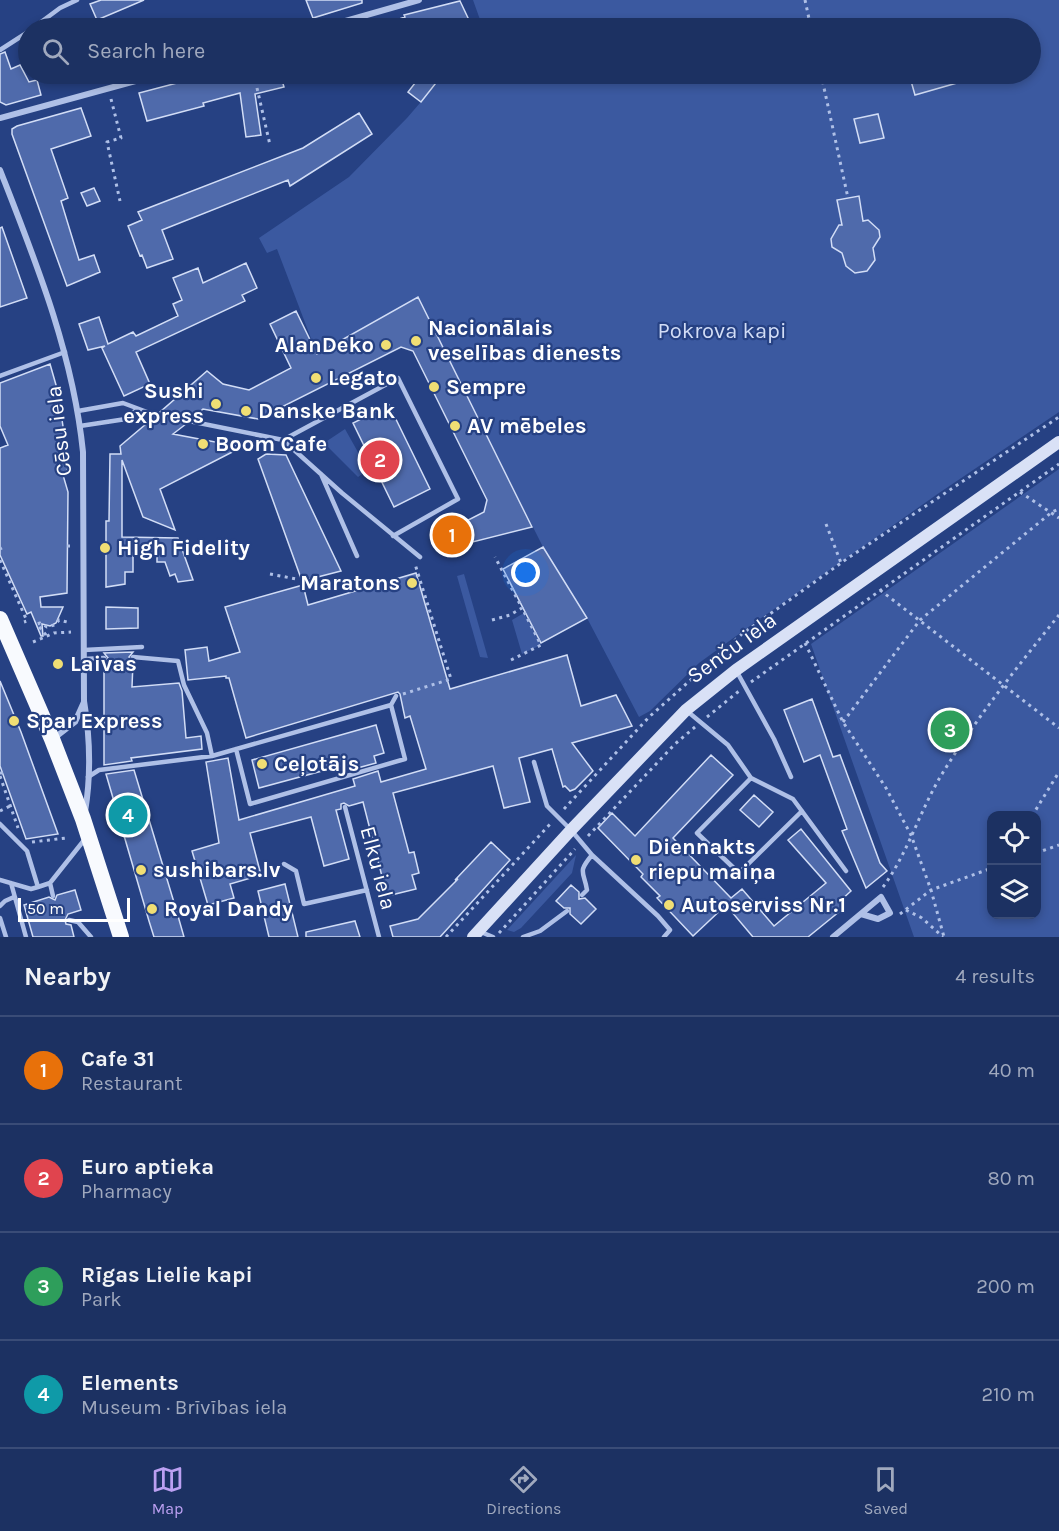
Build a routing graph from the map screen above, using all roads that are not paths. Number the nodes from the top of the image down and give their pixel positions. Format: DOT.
graph roads {
  1 [pos="76,0"];
  2 [pos="419,0"];
  3 [pos="46,18"];
  4 [pos="356,18"];
  5 [pos="18,38"];
  6 [pos="0,50"];
  7 [pos="124,84"];
  8 [pos="0,118"];
  9 [pos="0,170"];
  10 [pos="65,352"];
  11 [pos="0,376"];
  12 [pos="137,410"];
  13 [pos="78,411"];
  14 [pos="155,415"];
  15 [pos="189,421"];
  16 [pos="80,426"];
  17 [pos="283,440"];
  18 [pos="1059,442"];
  19 [pos="320,471"];
  20 [pos="393,536"];
  21 [pos="357,556"];
  22 [pos="420,557"];
  23 [pos="0,619"];
  24 [pos="142,647"];
  25 [pos="84,650"];
  26 [pos="133,657"];
  27 [pos="84,658"];
  28 [pos="104,658"];
  29 [pos="736,670"];
  30 [pos="396,696"];
  31 [pos="84,701"];
  32 [pos="391,705"];
  33 [pos="686,710"];
  34 [pos="52,739"];
  35 [pos="236,749"];
  36 [pos="212,756"];
  37 [pos="534,762"];
  38 [pos="88,777"];
  39 [pos="791,777"];
  40 [pos="751,778"];
  41 [pos="345,807"];
  42 [pos="802,811"];
  43 [pos="0,824"];
  44 [pos="86,826"];
  45 [pos="571,830"];
  46 [pos="592,855"];
  47 [pos="284,864"];
  48 [pos="846,871"];
  49 [pos="0,880"];
  50 [pos="11,883"];
  51 [pos="50,884"];
  52 [pos="38,887"];
  53 [pos="367,890"];
  54 [pos="582,895"];
  55 [pos="53,896"];
  56 [pos="14,897"];
  57 [pos="0,906"];
  58 [pos="567,911"];
  59 [pos="861,914"];
  60 [pos="0,918"];
  61 [pos="69,920"];
  62 [pos="476,934"];
  63 [pos="6,937"];
  64 [pos="26,937"];
  65 [pos="91,937"];
  66 [pos="121,937"];
  67 [pos="380,937"];
  68 [pos="494,937"];
  69 [pos="523,937"];
  70 [pos="664,937"];
  71 [pos="833,937"];
  1 -- 3 [label="lane"];
  2 -- 4 [label="street"];
  5 -- 6 [label="lane"];
  7 -- 8 [label="street"];
  9 -- 10 [label="street, Cēsu iela"];
  10 -- 11 [label="lane"];
  10 -- 13 [label="street, Cēsu iela"];
  12 -- 13 [label="lane"];
  12 -- 14 [label="lane"];
  12 -- 16 [label="lane"];
  13 -- 16 [label="street, Cēsu iela"];
  15 -- 17 [label="lane"];
  16 -- 25 [label="street, Cēsu iela"];
  17 -- 19 [label="lane"];
  17 -- 20 [label="lane"];
  18 -- 29 [label="main road, Senču iela"];
  19 -- 20 [label="lane"];
  19 -- 21 [label="lane"];
  20 -- 22 [label="lane"];
  23 -- 34 [label="highway"];
  24 -- 25 [label="lane"];
  25 -- 27 [label="street, Cēsu iela"];
  26 -- 36 [label="lane"];
  27 -- 28 [label="lane"];
  27 -- 31 [label="street, Cēsu iela"];
  29 -- 33 [label="main road, Senču iela"];
  29 -- 39 [label="lane"];
  30 -- 32 [label="lane"];
  31 -- 34 [label="street"];
  31 -- 38 [label="street, Cēsu iela"];
  32 -- 35 [label="lane"];
  32 -- 35 [label="lane"];
  33 -- 40 [label="lane"];
  33 -- 45 [label="main road, Senču iela"];
  34 -- 44 [label="highway"];
  35 -- 36 [label="lane"];
  36 -- 38 [label="lane"];
  37 -- 45 [label="lane"];
  38 -- 44 [label="street, Cēsu iela"];
  40 -- 42 [label="lane"];
  40 -- 42 [label="lane"];
  41 -- 53 [label="lane, Elku iela"];
  42 -- 48 [label="lane"];
  43 -- 52 [label="lane"];
  44 -- 51 [label="lane"];
  44 -- 66 [label="highway"];
  45 -- 46 [label="lane"];
  45 -- 62 [label="main road, Senču iela"];
  46 -- 54 [label="lane"];
  46 -- 70 [label="lane"];
  47 -- 53 [label="lane"];
  49 -- 50 [label="lane"];
  50 -- 52 [label="lane"];
  50 -- 56 [label="lane"];
  51 -- 52 [label="lane"];
  51 -- 55 [label="lane"];
  53 -- 67 [label="lane, Elku iela"];
  56 -- 57 [label="lane"];
  56 -- 64 [label="lane"];
  58 -- 69 [label="lane"];
  59 -- 59 [label="street"];
  59 -- 71 [label="street"];
  60 -- 63 [label="lane"];
  61 -- 65 [label="lane"];
  62 -- 68 [label="lane"];
}
